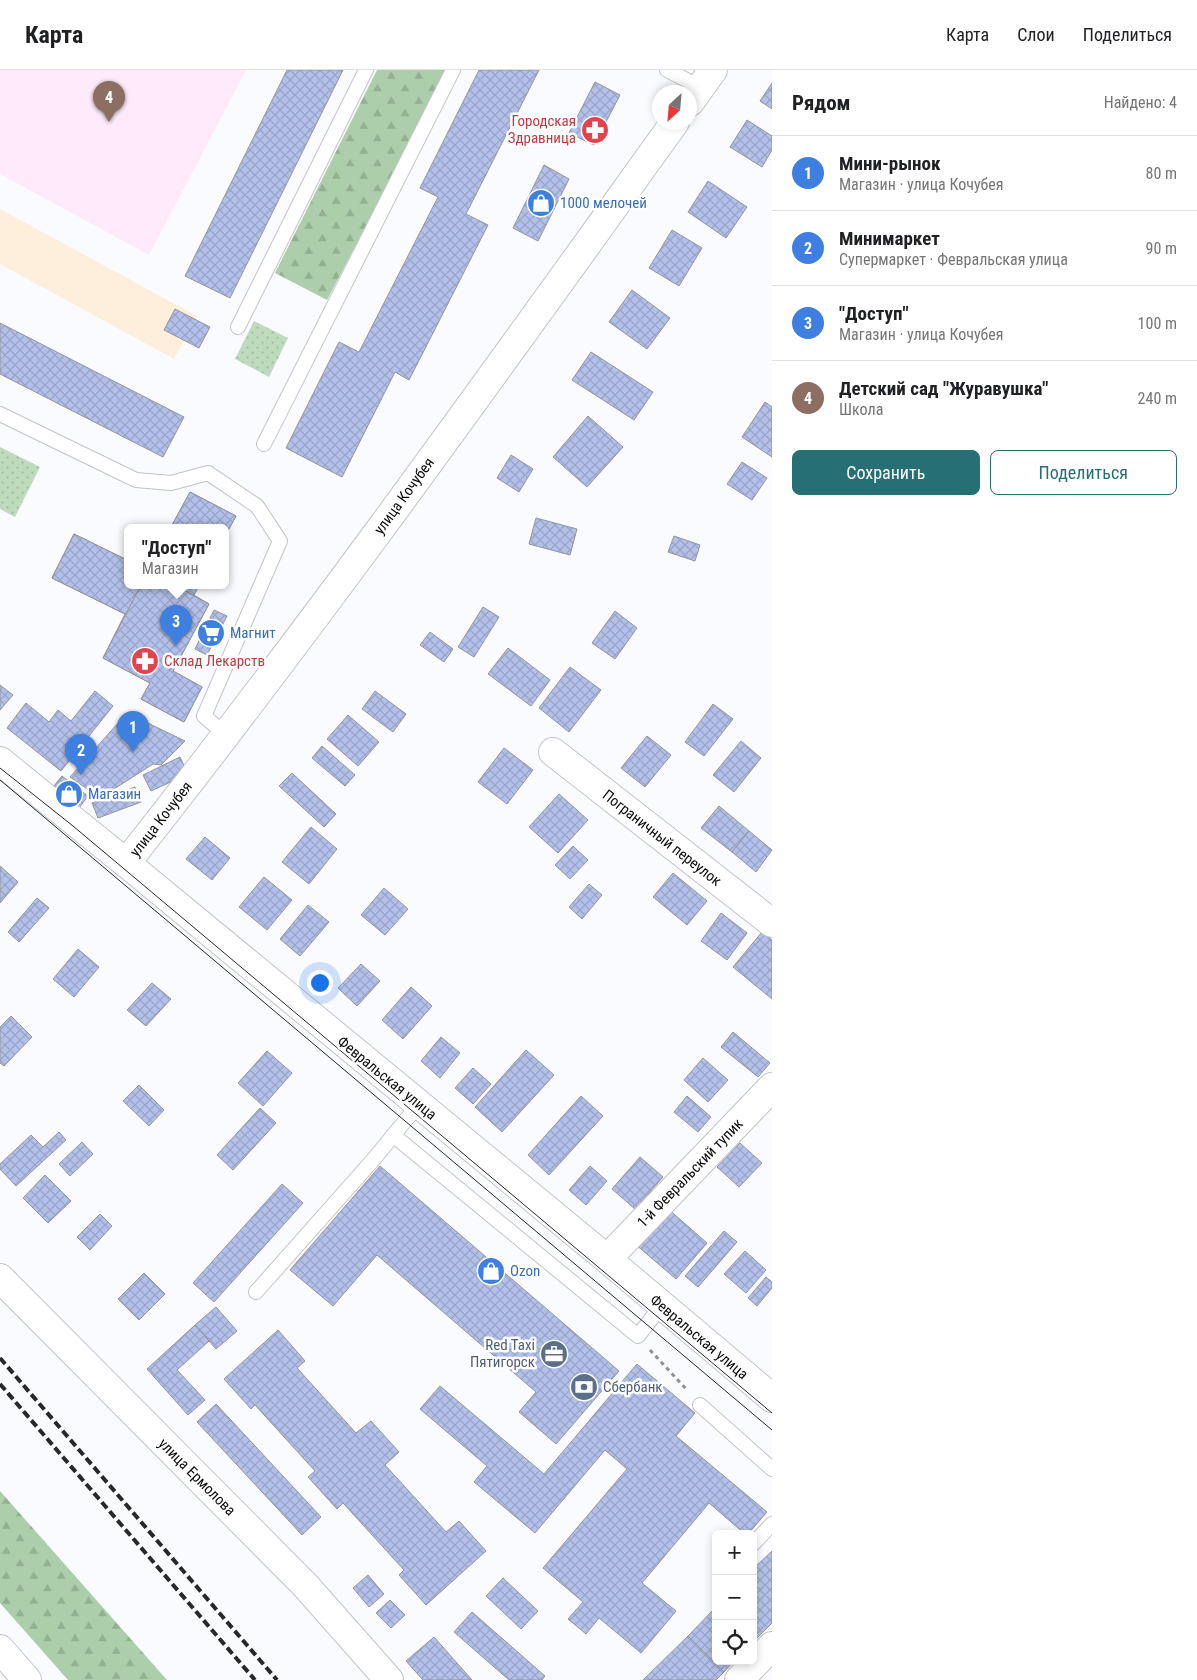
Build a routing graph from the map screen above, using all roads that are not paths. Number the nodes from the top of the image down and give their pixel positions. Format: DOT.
graph roads {
  1 [pos="366,70"];
  2 [pos="453,70"];
  3 [pos="667,70"];
  4 [pos="701,86"];
  5 [pos="669,130"];
  6 [pos="238,327"];
  7 [pos="0,414"];
  8 [pos="264,444"];
  9 [pos="227,736"];
  10 [pos="553,752"];
  11 [pos="0,761"];
  12 [pos="126,863"];
  13 [pos="772,923"];
  14 [pos="772,1087"];
  15 [pos="419,1104"];
  16 [pos="393,1136"];
  17 [pos="607,1259"];
  18 [pos="0,1278"];
  19 [pos="256,1292"];
  20 [pos="662,1305"];
  21 [pos="772,1398"];
  22 [pos="700,1406"];
  23 [pos="772,1469"];
  24 [pos="772,1524"];
  25 [pos="757,1540"];
  26 [pos="772,1646"];
  27 [pos="0,1649"];
  28 [pos="27,1680"];
  29 [pos="389,1680"];
  30 [pos="739,1680"];
  1 -- 6 [label="lane"];
  2 -- 8 [label="lane"];
  3 -- 4 [label="lane"];
  5 -- 9 [label="street, улица Кочубея"];
  7 -- 9 [label="lane"];
  9 -- 12 [label="street, улица Кочубея"];
  10 -- 13 [label="street, Пограничный переулок"];
  11 -- 12 [label="street, Февральская улица"];
  12 -- 15 [label="street, Февральская улица"];
  14 -- 17 [label="street, 1-й Февральский тупик"];
  15 -- 16 [label="lane"];
  15 -- 17 [label="street, Февральская улица"];
  16 -- 19 [label="lane"];
  16 -- 20 [label="lane"];
  17 -- 20 [label="street, Февральская улица"];
  18 -- 29 [label="street, улица Ермолова"];
  20 -- 21 [label="street, Февральская улица"];
  22 -- 23 [label="lane"];
  24 -- 25 [label="lane"];
  26 -- 30 [label="street"];
  27 -- 28 [label="street"];
}
